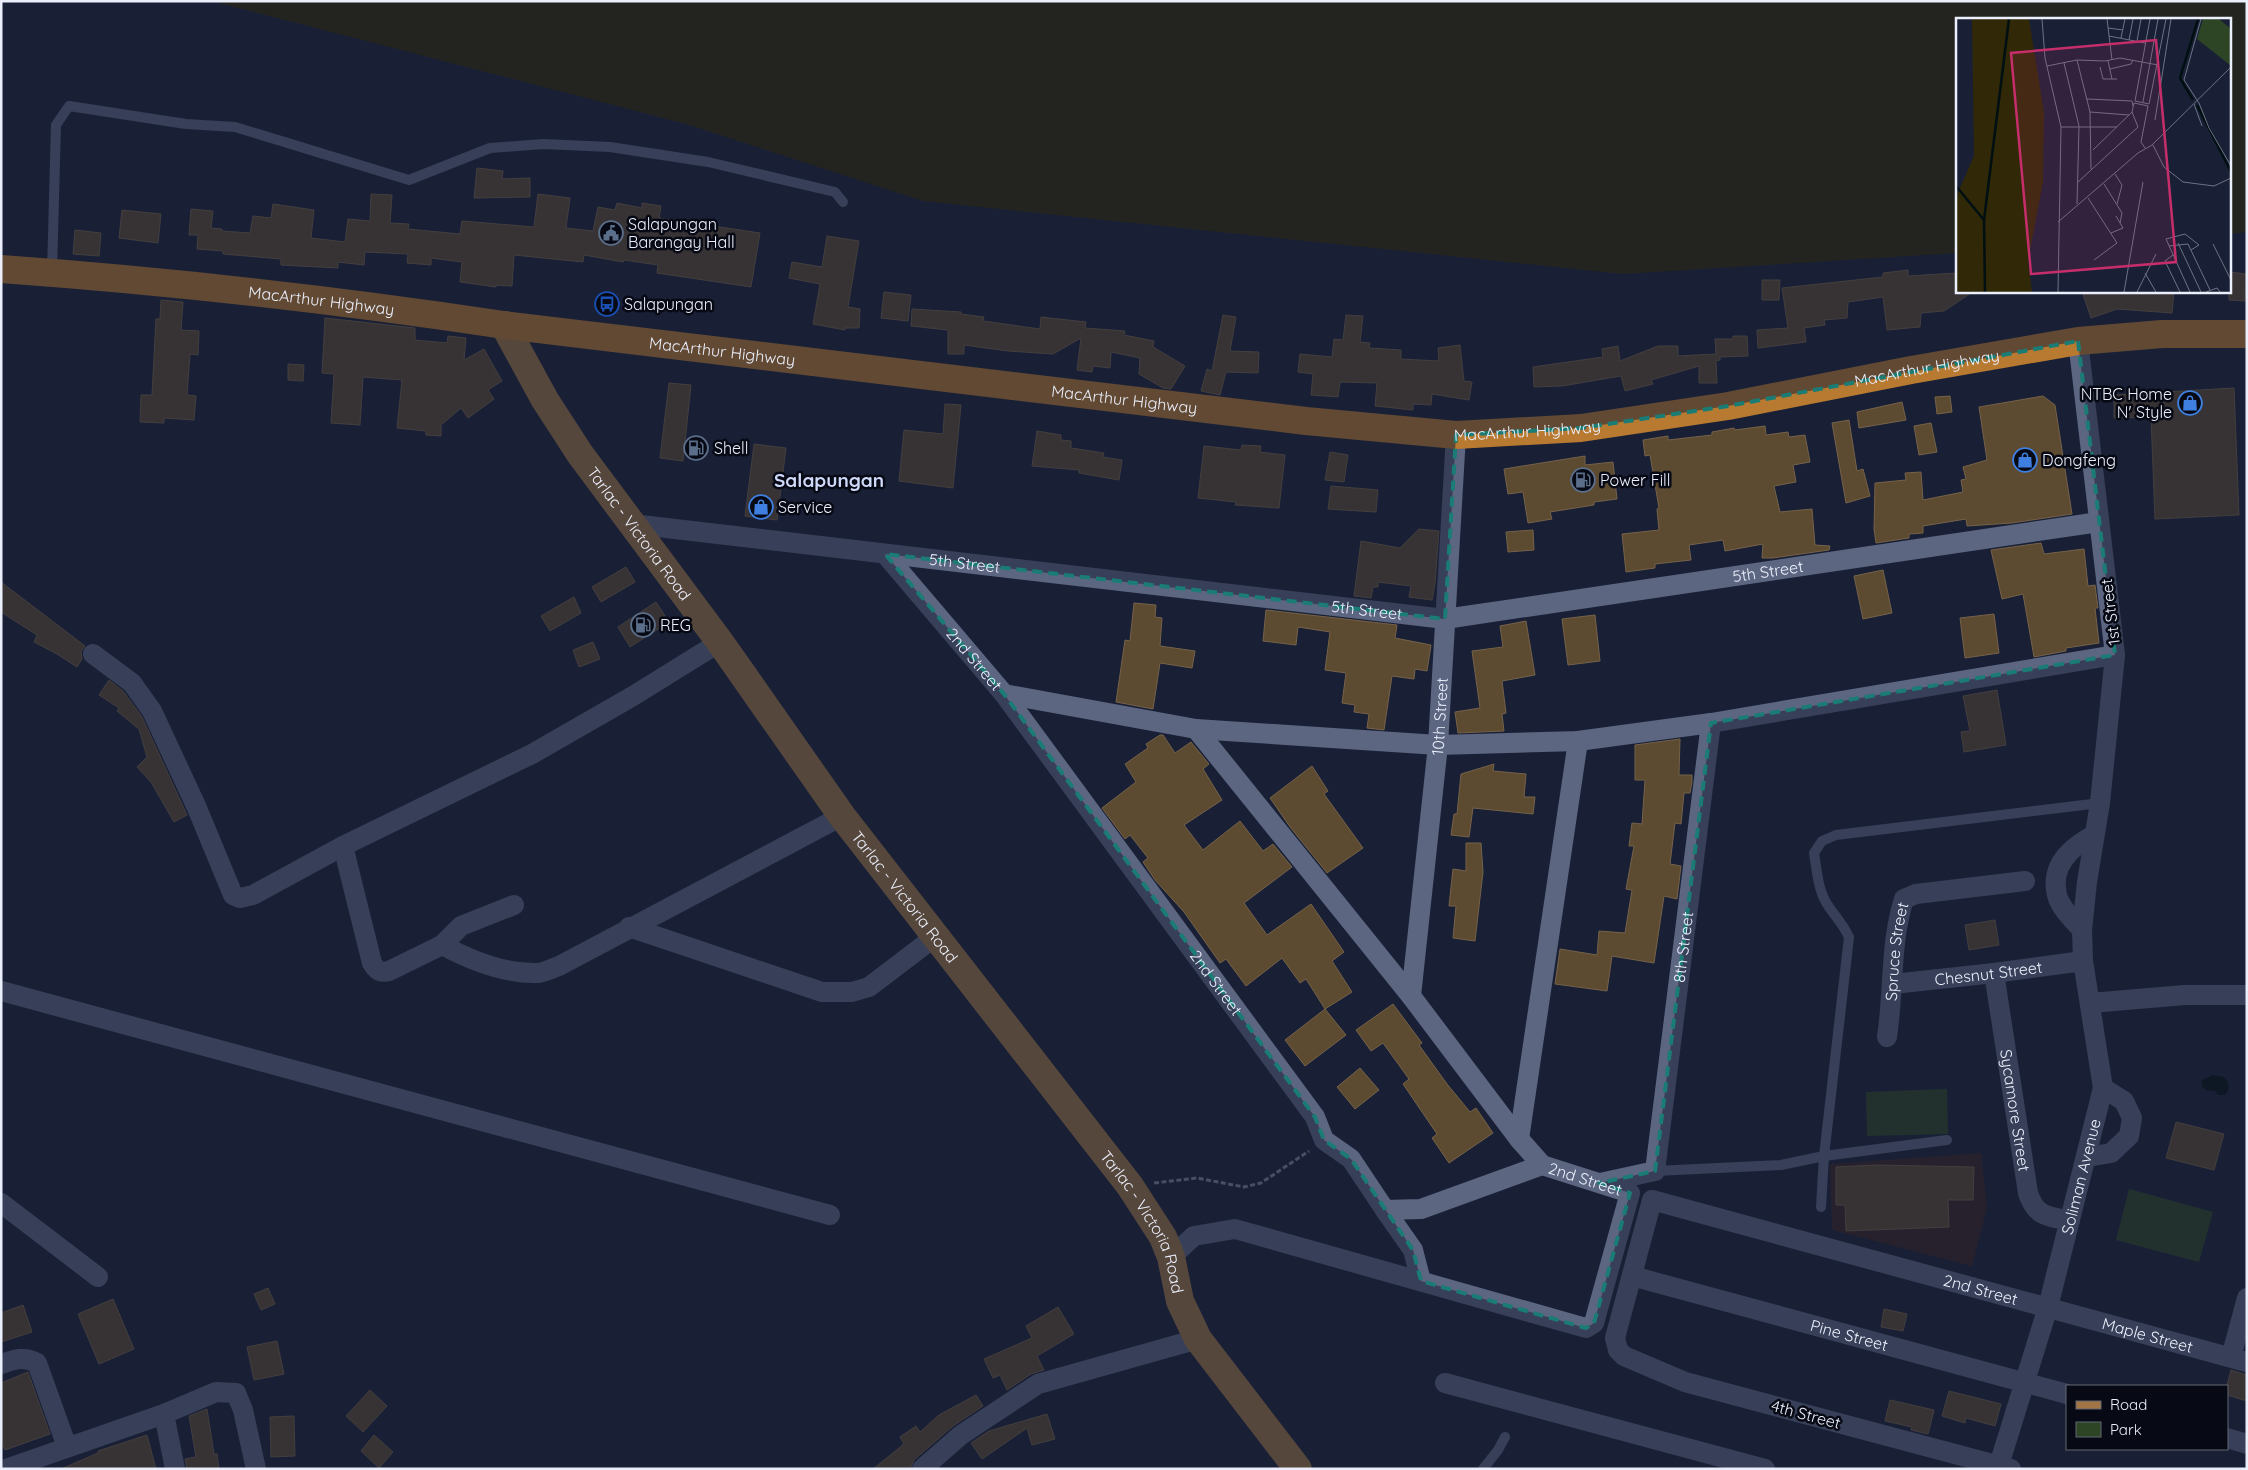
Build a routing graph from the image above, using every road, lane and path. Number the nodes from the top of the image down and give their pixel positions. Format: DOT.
graph roads {
  1 [pos="842,202"];
  2 [pos="1,269"];
  3 [pos="52,272"];
  4 [pos="504,325"];
  5 [pos="2247,334"];
  6 [pos="2078,341"];
  7 [pos="1456,435"];
  8 [pos="2099,522"];
  9 [pos="632,524"];
  10 [pos="885,554"];
  11 [pos="1445,618"];
  12 [pos="720,642"];
  13 [pos="93,654"];
  14 [pos="2115,655"];
  15 [pos="1004,694"];
  16 [pos="1711,723"];
  17 [pos="1196,729"];
  18 [pos="1578,741"];
  19 [pos="1438,745"];
  20 [pos="2100,803"];
  21 [pos="842,816"];
  22 [pos="2094,835"];
  23 [pos="343,846"];
  24 [pos="2025,881"];
  25 [pos="2087,882"];
  26 [pos="514,905"];
  27 [pos="628,927"];
  28 [pos="2082,930"];
  29 [pos="936,936"];
  30 [pos="442,945"];
  31 [pos="2083,961"];
  32 [pos="1994,973"];
  33 [pos="1893,984"];
  34 [pos="1,991"];
  35 [pos="2247,995"];
  36 [pos="1411,996"];
  37 [pos="2090,1003"];
  38 [pos="1887,1037"];
  39 [pos="2104,1088"];
  40 [pos="1519,1139"];
  41 [pos="1324,1140"];
  42 [pos="1946,1140"];
  43 [pos="1824,1156"];
  44 [pos="2087,1157"];
  45 [pos="1542,1164"];
  46 [pos="1655,1171"];
  47 [pos="1599,1183"];
  48 [pos="1130,1186"];
  49 [pos="1,1203"];
  50 [pos="1821,1207"];
  51 [pos="1385,1210"];
  52 [pos="830,1215"];
  53 [pos="2070,1221"];
  54 [pos="1171,1257"];
  55 [pos="1632,1276"];
  56 [pos="98,1277"];
  57 [pos="1421,1281"];
  58 [pos="2247,1298"];
  59 [pos="2048,1307"];
  60 [pos="1198,1339"];
  61 [pos="2239,1359"];
  62 [pos="1,1364"];
  63 [pos="2026,1382"];
  64 [pos="1445,1383"];
  65 [pos="2066,1394"];
  66 [pos="164,1414"];
  67 [pos="1505,1436"];
  68 [pos="2228,1438"];
  69 [pos="2247,1444"];
  70 [pos="67,1447"];
  71 [pos="2005,1467"];
  72 [pos="6,1469"];
  73 [pos="175,1469"];
  74 [pos="256,1469"];
  75 [pos="922,1469"];
  76 [pos="1298,1469"];
  77 [pos="1483,1469"];
  78 [pos="1765,1469"];
  1 -- 3 [label="lane"];
  2 -- 3 [label="highway, MacArthur Highway"];
  3 -- 4 [label="highway, MacArthur Highway"];
  4 -- 7 [label="highway, MacArthur Highway"];
  4 -- 9 [label="main road, Tarlac - Victoria Road"];
  5 -- 6 [label="highway, MacArthur Highway"];
  6 -- 7 [label="highway, MacArthur Highway"];
  6 -- 8 [label="street, 1st Street"];
  7 -- 11 [label="street, 10th Street"];
  8 -- 11 [label="street, 5th Street"];
  8 -- 14 [label="street, 1st Street"];
  9 -- 10 [label="street, 5th Street"];
  9 -- 12 [label="main road, Tarlac - Victoria Road"];
  10 -- 11 [label="street, 5th Street"];
  10 -- 15 [label="street, 2nd Street"];
  11 -- 19 [label="street, 10th Street"];
  12 -- 21 [label="main road, Tarlac - Victoria Road"];
  12 -- 23 [label="street"];
  13 -- 23 [label="street"];
  14 -- 16 [label="street"];
  14 -- 20 [label="street, 1st Street"];
  15 -- 17 [label="street"];
  15 -- 41 [label="street, 2nd Street"];
  16 -- 18 [label="street"];
  16 -- 46 [label="street, 8th Street"];
  17 -- 19 [label="street"];
  17 -- 36 [label="street"];
  18 -- 19 [label="street"];
  18 -- 40 [label="street"];
  19 -- 36 [label="street, 10th Street"];
  20 -- 22 [label="street, 1st Street"];
  20 -- 43 [label="lane"];
  21 -- 27 [label="street"];
  21 -- 29 [label="main road, Tarlac - Victoria Road"];
  22 -- 25 [label="street, 1st Street"];
  22 -- 28 [label="street"];
  23 -- 30 [label="street"];
  24 -- 33 [label="street, Spruce Street"];
  25 -- 28 [label="street, Soliman Avenue"];
  26 -- 30 [label="street"];
  27 -- 29 [label="street"];
  27 -- 30 [label="street"];
  28 -- 31 [label="street, Soliman Avenue"];
  29 -- 48 [label="main road, Tarlac - Victoria Road"];
  31 -- 32 [label="street, Chesnut Street"];
  31 -- 37 [label="street, Soliman Avenue"];
  32 -- 33 [label="street, Chesnut Street"];
  32 -- 53 [label="street, Sycamore Street"];
  33 -- 38 [label="street, Spruce Street"];
  34 -- 52 [label="street"];
  35 -- 37 [label="street"];
  36 -- 40 [label="street"];
  37 -- 39 [label="street, Soliman Avenue"];
  39 -- 44 [label="street, Soliman Avenue"];
  39 -- 44 [label="street"];
  40 -- 45 [label="street"];
  41 -- 48 [label="path"];
  41 -- 51 [label="street"];
  42 -- 43 [label="lane"];
  43 -- 46 [label="lane"];
  43 -- 50 [label="lane"];
  44 -- 53 [label="street, Soliman Avenue"];
  45 -- 47 [label="street, 2nd Street"];
  45 -- 51 [label="street, 2nd Street"];
  46 -- 47 [label="street"];
  47 -- 57 [label="street, 2nd Street"];
  48 -- 54 [label="main road, Tarlac - Victoria Road"];
  49 -- 56 [label="street"];
  51 -- 57 [label="street"];
  53 -- 59 [label="street, Soliman Avenue"];
  54 -- 57 [label="street"];
  54 -- 60 [label="main road, Tarlac - Victoria Road"];
  55 -- 59 [label="street, 2nd Street"];
  55 -- 63 [label="street, Pine Street"];
  55 -- 71 [label="street, 4th Street"];
  58 -- 61 [label="street"];
  59 -- 61 [label="street, Maple Street"];
  59 -- 63 [label="street, Soliman Avenue"];
  60 -- 75 [label="street"];
  60 -- 76 [label="main road, Tarlac - Victoria Road"];
  62 -- 70 [label="street"];
  63 -- 65 [label="street, Pine Street"];
  63 -- 71 [label="street, Soliman Avenue"];
  64 -- 78 [label="street"];
  66 -- 70 [label="street"];
  66 -- 73 [label="street"];
  66 -- 74 [label="street"];
  67 -- 77 [label="lane"];
  68 -- 69 [label="street"];
  70 -- 72 [label="street"];
}
